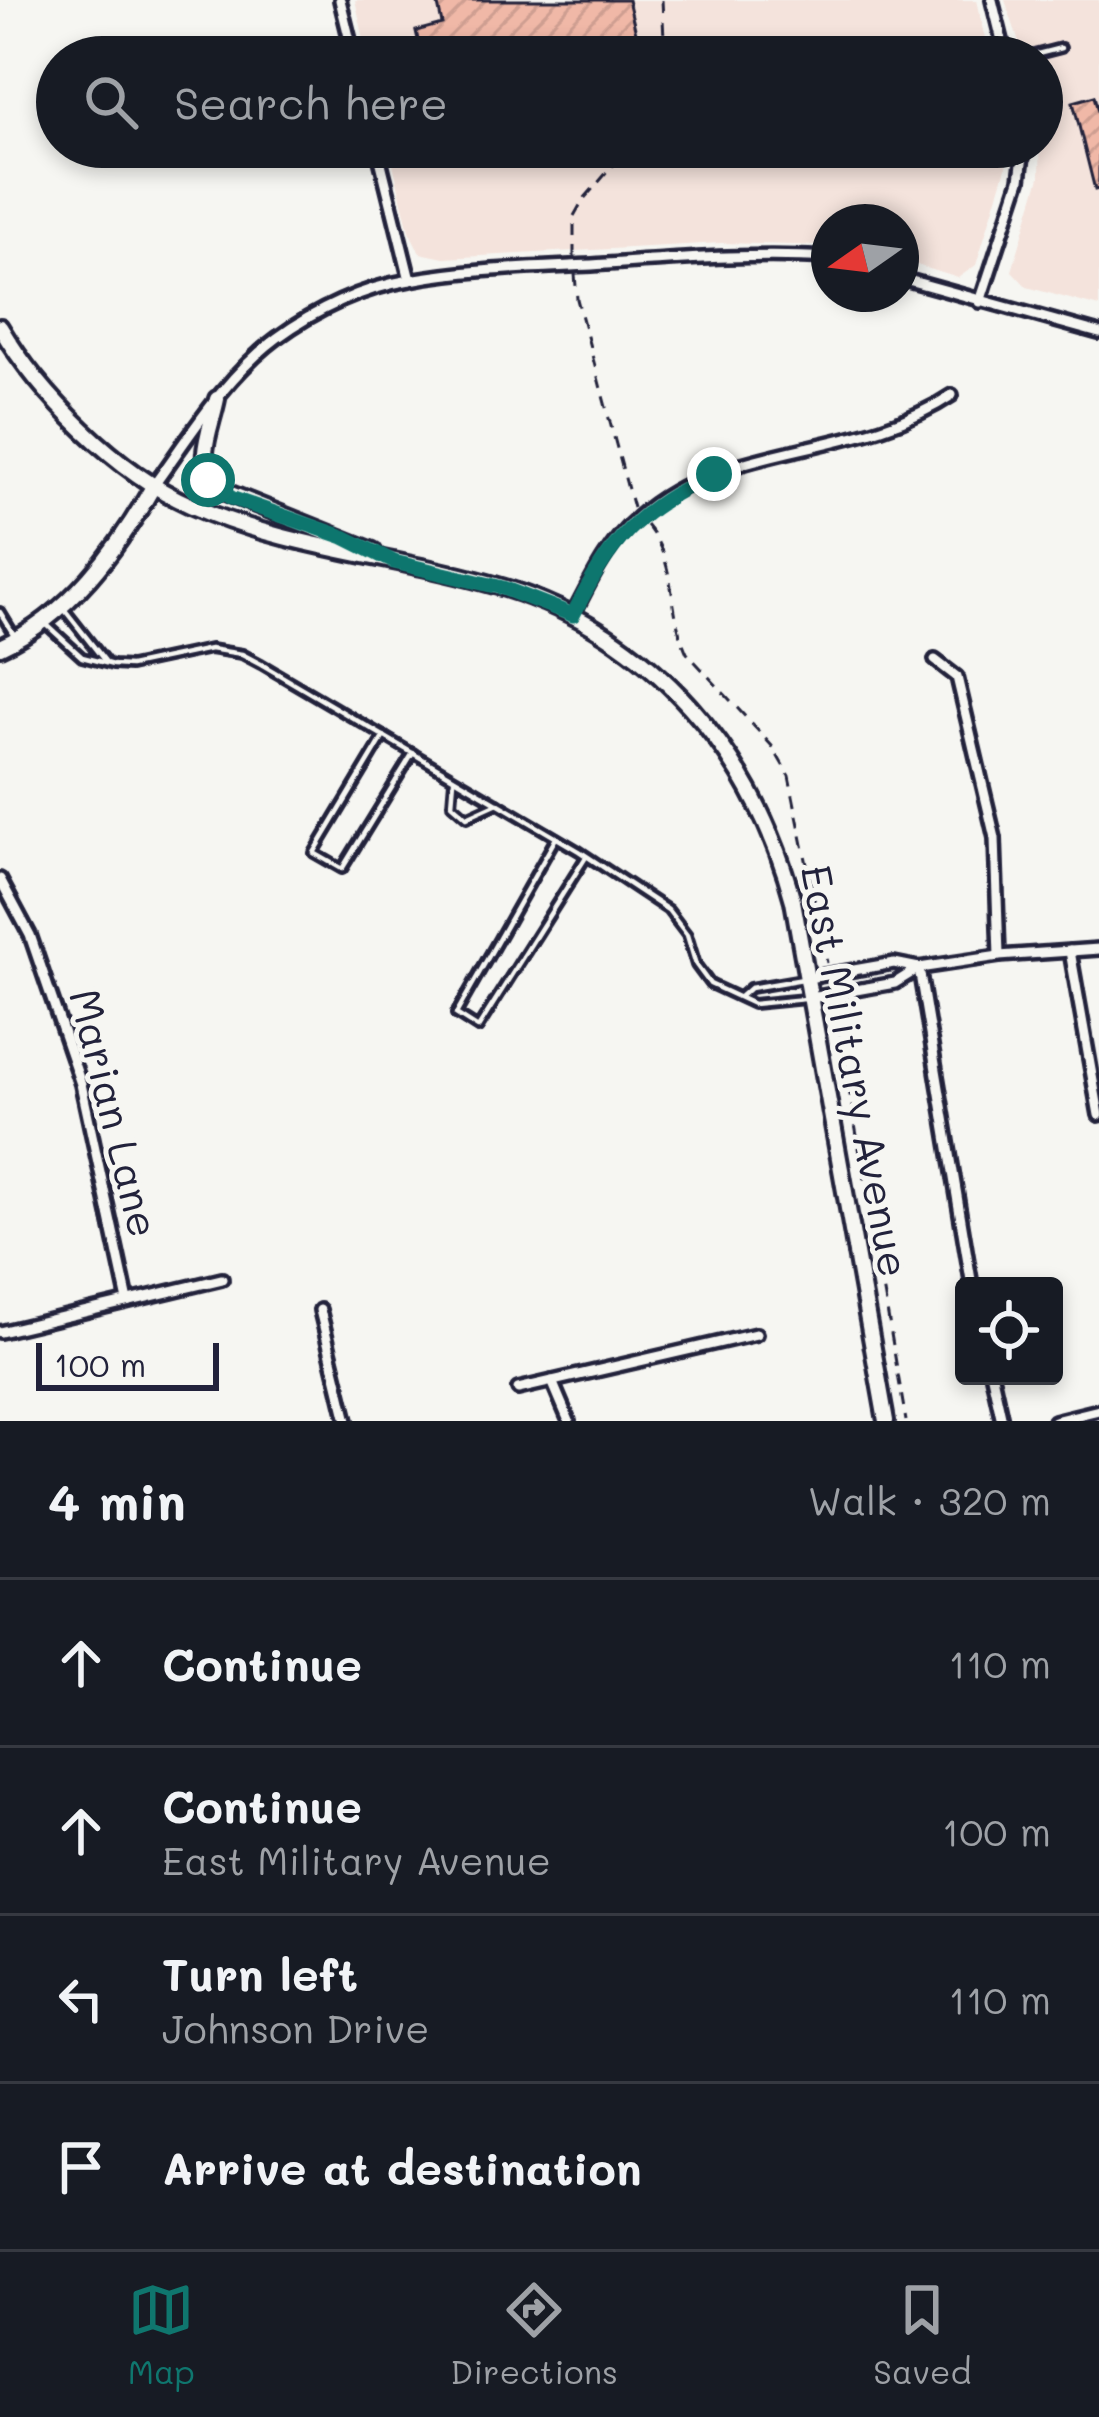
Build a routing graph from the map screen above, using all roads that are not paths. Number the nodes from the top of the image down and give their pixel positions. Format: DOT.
graph roads {
  1 [pos="340,0"];
  2 [pos="992,0"];
  3 [pos="349,36"];
  4 [pos="1001,36"];
  5 [pos="382,168"];
  6 [pos="1021,168"];
  7 [pos="811,257"];
  8 [pos="410,280"];
  9 [pos="919,283"];
  10 [pos="980,302"];
  11 [pos="0,327"];
  12 [pos="1099,333"];
  13 [pos="952,395"];
  14 [pos="217,400"];
  15 [pos="154,485"];
  16 [pos="394,562"];
  17 [pos="61,605"];
  18 [pos="0,612"];
  19 [pos="573,615"];
  20 [pos="44,622"];
  21 [pos="17,640"];
  22 [pos="0,647"];
  23 [pos="935,660"];
  24 [pos="105,661"];
  25 [pos="384,736"];
  26 [pos="413,753"];
  27 [pos="455,778"];
  28 [pos="498,803"];
  29 [pos="556,838"];
  30 [pos="586,856"];
  31 [pos="0,879"];
  32 [pos="1099,949"];
  33 [pos="1070,951"];
  34 [pos="999,956"];
  35 [pos="919,968"];
  36 [pos="808,978"];
  37 [pos="737,998"];
  38 [pos="811,998"];
  39 [pos="1099,1115"];
  40 [pos="970,1277"];
  41 [pos="222,1279"];
  42 [pos="128,1301"];
  43 [pos="320,1310"];
  44 [pos="0,1332"];
  45 [pos="757,1334"];
  46 [pos="552,1381"];
  47 [pos="994,1385"];
  48 [pos="518,1389"];
  49 [pos="1099,1410"];
  50 [pos="347,1421"];
  51 [pos="569,1421"];
  52 [pos="886,1421"];
  53 [pos="1003,1421"];
  54 [pos="1054,1421"];
  1 -- 3 [label="street"];
  2 -- 4 [label="street"];
  5 -- 8 [label="street"];
  6 -- 10 [label="street"];
  7 -- 8 [label="street"];
  8 -- 14 [label="street"];
  9 -- 10 [label="street"];
  10 -- 12 [label="street"];
  11 -- 15 [label="main road, East Military Avenue"];
  13 -- 19 [label="street"];
  14 -- 15 [label="street"];
  14 -- 16 [label="main road"];
  15 -- 16 [label="main road, East Military Avenue"];
  15 -- 17 [label="main road"];
  16 -- 19 [label="main road, East Military Avenue"];
  17 -- 20 [label="main road"];
  17 -- 24 [label="lane"];
  18 -- 21 [label="lane"];
  19 -- 36 [label="main road, East Military Avenue"];
  20 -- 21 [label="main road"];
  20 -- 24 [label="lane"];
  21 -- 22 [label="main road"];
  23 -- 34 [label="street"];
  24 -- 25 [label="lane"];
  25 -- 26 [label="lane"];
  25 -- 26 [label="lane"];
  26 -- 27 [label="lane"];
  27 -- 28 [label="lane"];
  27 -- 28 [label="lane"];
  28 -- 29 [label="lane"];
  29 -- 30 [label="lane"];
  29 -- 30 [label="lane"];
  30 -- 37 [label="lane"];
  31 -- 42 [label="street, Marian Lane"];
  32 -- 33 [label="street"];
  33 -- 34 [label="street"];
  33 -- 39 [label="street"];
  34 -- 35 [label="street"];
  35 -- 36 [label="street"];
  35 -- 38 [label="street"];
  35 -- 40 [label="street"];
  36 -- 37 [label="lane"];
  36 -- 38 [label="main road, East Military Avenue"];
  37 -- 38 [label="lane"];
  38 -- 52 [label="main road, East Military Avenue"];
  41 -- 42 [label="street"];
  42 -- 44 [label="street"];
  43 -- 50 [label="street"];
  45 -- 46 [label="street"];
  46 -- 48 [label="street"];
  46 -- 51 [label="street"];
  47 -- 53 [label="street"];
  49 -- 54 [label="street"];
}
